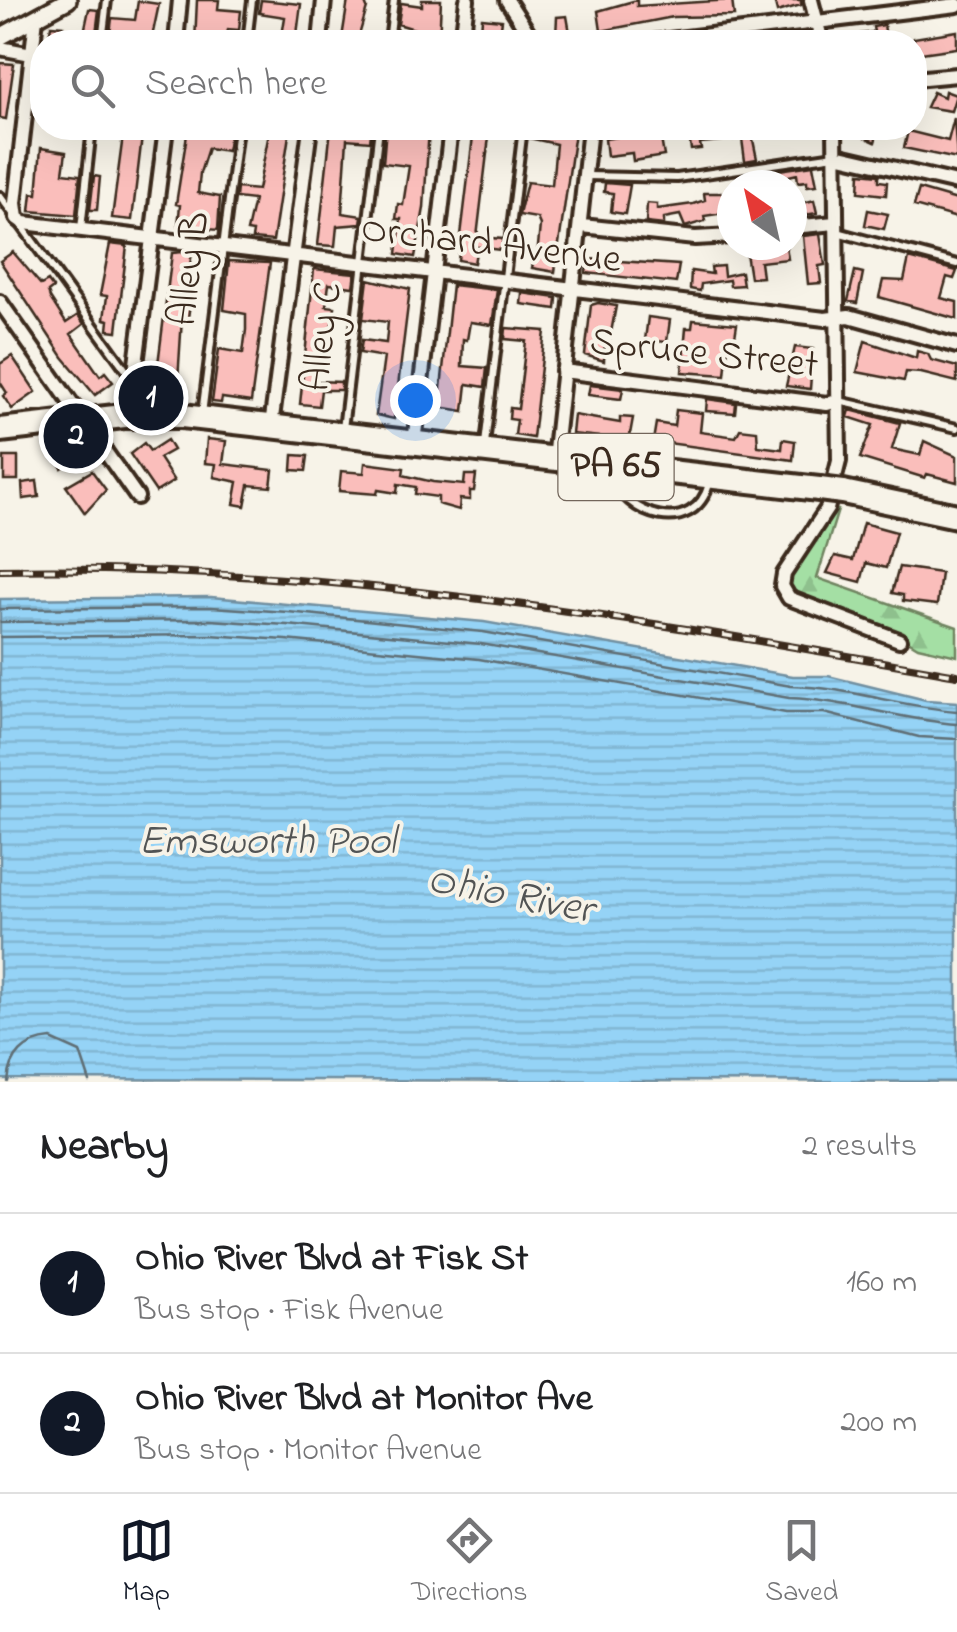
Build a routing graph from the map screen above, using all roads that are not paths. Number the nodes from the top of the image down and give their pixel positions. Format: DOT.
graph roads {
  1 [pos="68,0"];
  2 [pos="108,0"];
  3 [pos="180,0"];
  4 [pos="252,0"];
  5 [pos="324,0"];
  6 [pos="394,0"];
  7 [pos="467,0"];
  8 [pos="507,0"];
  9 [pos="811,0"];
  10 [pos="957,6"];
  11 [pos="36,18"];
  12 [pos="816,22"];
  13 [pos="8,27"];
  14 [pos="36,30"];
  15 [pos="104,30"];
  16 [pos="177,30"];
  17 [pos="249,30"];
  18 [pos="321,30"];
  19 [pos="391,30"];
  20 [pos="463,30"];
  21 [pos="526,30"];
  22 [pos="751,30"];
  23 [pos="818,30"];
  24 [pos="0,38"];
  25 [pos="0,48"];
  26 [pos="30,54"];
  27 [pos="957,75"];
  28 [pos="927,78"];
  29 [pos="30,109"];
  30 [pos="91,140"];
  31 [pos="164,140"];
  32 [pos="237,140"];
  33 [pos="309,140"];
  34 [pos="378,140"];
  35 [pos="450,140"];
  36 [pos="521,140"];
  37 [pos="590,140"];
  38 [pos="836,140"];
  39 [pos="836,154"];
  40 [pos="588,176"];
  41 [pos="957,182"];
  42 [pos="0,196"];
  43 [pos="16,218"];
  44 [pos="582,226"];
  45 [pos="836,227"];
  46 [pos="807,228"];
  47 [pos="81,230"];
  48 [pos="152,237"];
  49 [pos="717,237"];
  50 [pos="225,248"];
  51 [pos="295,255"];
  52 [pos="363,264"];
  53 [pos="957,264"];
  54 [pos="435,272"];
  55 [pos="507,281"];
  56 [pos="574,288"];
  57 [pos="0,302"];
  58 [pos="837,317"];
  59 [pos="957,346"];
  60 [pos="563,372"];
  61 [pos="134,380"];
  62 [pos="837,401"];
  63 [pos="138,415"];
  64 [pos="201,418"];
  65 [pos="80,420"];
  66 [pos="271,426"];
  67 [pos="957,428"];
  68 [pos="0,430"];
  69 [pos="343,434"];
  70 [pos="414,442"];
  71 [pos="485,451"];
  72 [pos="554,460"];
  73 [pos="608,466"];
  74 [pos="711,477"];
  75 [pos="136,498"];
  76 [pos="957,516"];
  77 [pos="899,640"];
  1 -- 11 [label="street"];
  2 -- 15 [label="lane"];
  3 -- 16 [label="street"];
  4 -- 17 [label="lane"];
  5 -- 18 [label="street"];
  6 -- 19 [label="lane"];
  7 -- 20 [label="street"];
  8 -- 21 [label="street"];
  9 -- 12 [label="street"];
  10 -- 12 [label="street"];
  11 -- 13 [label="street"];
  11 -- 14 [label="street"];
  12 -- 22 [label="street"];
  12 -- 23 [label="street"];
  13 -- 24 [label="street"];
  25 -- 26 [label="street"];
  27 -- 28 [label="street"];
  29 -- 43 [label="street"];
  30 -- 47 [label="lane"];
  31 -- 48 [label="street"];
  32 -- 50 [label="lane, Alley B"];
  33 -- 51 [label="street"];
  34 -- 52 [label="lane, Alley C"];
  35 -- 54 [label="street"];
  36 -- 55 [label="lane"];
  37 -- 40 [label="street"];
  38 -- 39 [label="street"];
  39 -- 40 [label="lane"];
  39 -- 41 [label="street"];
  39 -- 45 [label="street"];
  40 -- 44 [label="street"];
  42 -- 43 [label="lane"];
  43 -- 47 [label="street, Orchard Avenue"];
  43 -- 61 [label="lane"];
  44 -- 49 [label="street"];
  44 -- 56 [label="street"];
  45 -- 46 [label="street"];
  45 -- 53 [label="lane"];
  45 -- 58 [label="street"];
  47 -- 48 [label="street, Orchard Avenue"];
  48 -- 50 [label="street, Orchard Avenue"];
  48 -- 61 [label="street"];
  50 -- 51 [label="street, Orchard Avenue"];
  50 -- 64 [label="lane, Alley B"];
  51 -- 52 [label="street, Orchard Avenue"];
  51 -- 66 [label="street"];
  52 -- 54 [label="street, Orchard Avenue"];
  52 -- 69 [label="lane, Alley C"];
  54 -- 55 [label="street, Orchard Avenue"];
  54 -- 70 [label="street"];
  55 -- 56 [label="street, Orchard Avenue"];
  55 -- 71 [label="lane"];
  56 -- 58 [label="street, Orchard Avenue"];
  56 -- 60 [label="street"];
  57 -- 65 [label="street"];
  58 -- 59 [label="street, Orchard Avenue"];
  58 -- 62 [label="street"];
  60 -- 62 [label="street, Spruce Street"];
  60 -- 72 [label="street"];
  61 -- 63 [label="street"];
  62 -- 67 [label="lane"];
  62 -- 77 [label="street"];
  63 -- 64 [label="highway, PA 65"];
  63 -- 65 [label="highway, PA 65"];
  64 -- 66 [label="highway, PA 65"];
  65 -- 68 [label="highway, PA 65"];
  65 -- 75 [label="street"];
  66 -- 69 [label="highway, PA 65"];
  69 -- 70 [label="highway, PA 65"];
  70 -- 71 [label="highway, PA 65"];
  71 -- 72 [label="highway, PA 65"];
  72 -- 73 [label="highway, PA 65"];
  73 -- 74 [label="highway, PA 65"];
  73 -- 74 [label="lane"];
  74 -- 76 [label="highway, PA 65, bridge"];
}
